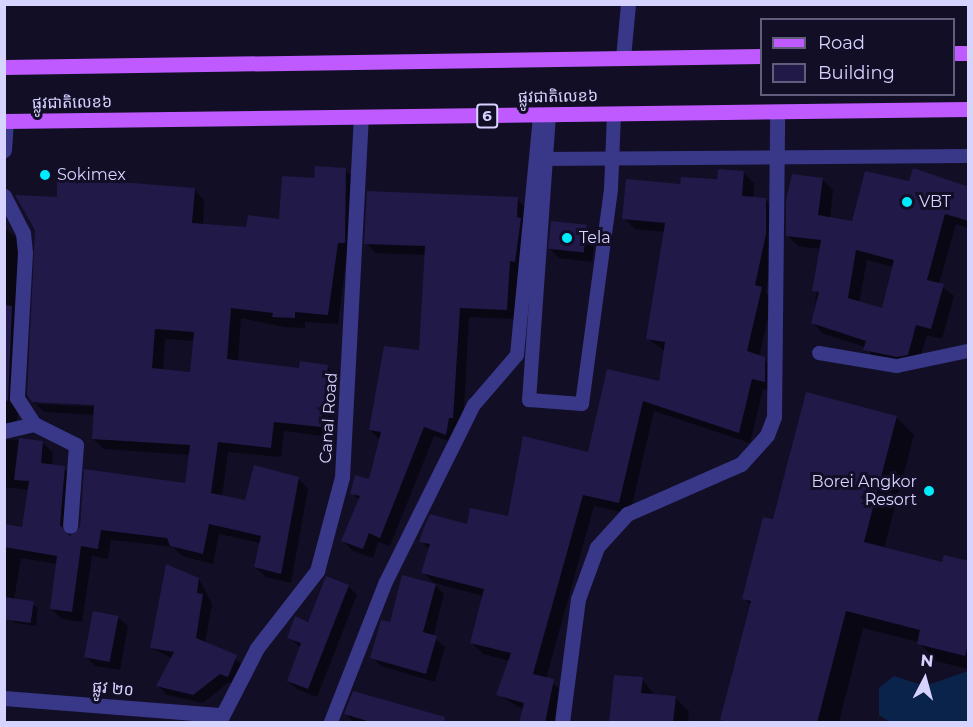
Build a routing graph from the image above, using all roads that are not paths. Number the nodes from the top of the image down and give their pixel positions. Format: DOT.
graph roads {
  1 [pos="628,4"];
  2 [pos="760,56"];
  3 [pos="623,58"];
  4 [pos="4,67"];
  5 [pos="969,110"];
  6 [pos="777,112"];
  7 [pos="614,114"];
  8 [pos="544,115"];
  9 [pos="361,118"];
  10 [pos="5,122"];
  11 [pos="4,150"];
  12 [pos="969,156"];
  13 [pos="777,157"];
  14 [pos="542,159"];
  15 [pos="612,159"];
  16 [pos="4,196"];
  17 [pos="819,353"];
  18 [pos="968,354"];
  19 [pos="34,424"];
  20 [pos="4,431"];
  21 [pos="70,526"];
  22 [pos="4,698"];
  23 [pos="219,719"];
  24 [pos="331,723"];
  25 [pos="562,723"];
  1 -- 3 [label="street"];
  2 -- 3 [label="main road"];
  3 -- 4 [label="main road"];
  5 -- 6 [label="main road, ផ្លូវជាតិលេខ៦ / 6"];
  6 -- 7 [label="main road, ផ្លូវជាតិលេខ៦ / 6"];
  6 -- 13 [label="street"];
  7 -- 8 [label="main road, ផ្លូវជាតិលេខ៦ / 6"];
  7 -- 15 [label="lane"];
  8 -- 9 [label="main road, ផ្លូវជាតិលេខ៦ / 6"];
  8 -- 14 [label="lane"];
  9 -- 10 [label="main road, ផ្លូវជាតិលេខ៦ / 6"];
  9 -- 23 [label="street, Canal Road"];
  10 -- 11 [label="street"];
  12 -- 13 [label="lane"];
  13 -- 15 [label="lane"];
  13 -- 25 [label="street"];
  14 -- 15 [label="lane"];
  14 -- 15 [label="lane"];
  14 -- 24 [label="lane"];
  16 -- 19 [label="street"];
  17 -- 18 [label="lane"];
  19 -- 20 [label="street"];
  19 -- 21 [label="street"];
  22 -- 23 [label="street, ផ្លូវ ២០"];
}
